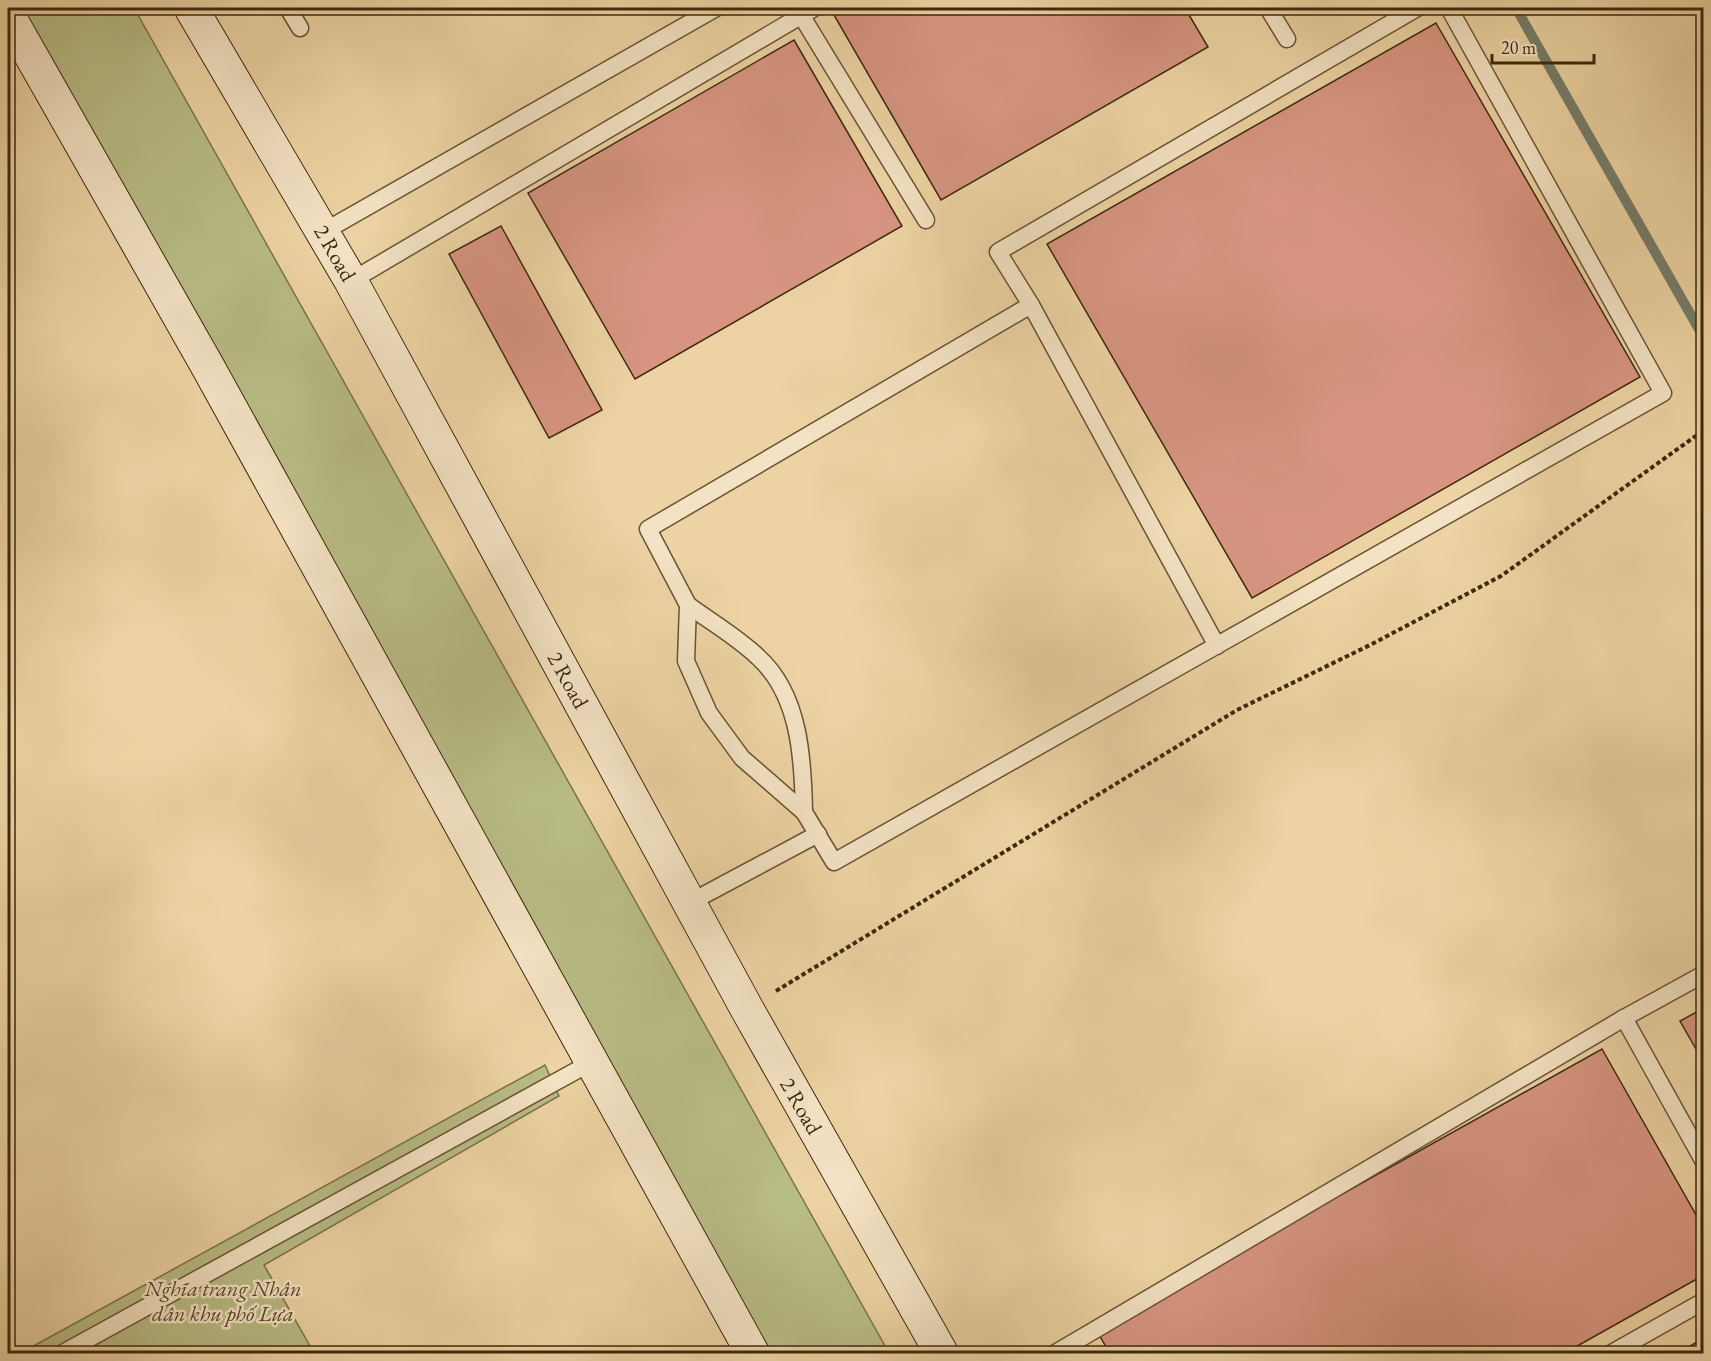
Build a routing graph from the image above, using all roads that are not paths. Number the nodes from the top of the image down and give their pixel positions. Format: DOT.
graph roads {
  1 [pos="191,8"];
  2 [pos="288,8"];
  3 [pos="716,8"];
  4 [pos="1268,8"];
  5 [pos="1417,8"];
  6 [pos="1449,8"];
  7 [pos="808,11"];
  8 [pos="8,15"];
  9 [pos="300,28"];
  10 [pos="1287,39"];
  11 [pos="926,220"];
  12 [pos="323,232"];
  13 [pos="351,281"];
  14 [pos="1030,305"];
  15 [pos="688,605"];
  16 [pos="1217,646"];
  17 [pos="804,812"];
  18 [pos="818,834"];
  19 [pos="689,903"];
  20 [pos="1704,974"];
  21 [pos="1624,1018"];
  22 [pos="592,1062"];
  23 [pos="1704,1162"];
  24 [pos="1704,1301"];
  25 [pos="61,1353"];
  26 [pos="753,1353"];
  27 [pos="942,1353"];
  28 [pos="1054,1353"];
  29 [pos="1610,1353"];
  1 -- 12 [label="main road, 2 Road"];
  2 -- 9 [label="lane"];
  3 -- 12 [label="lane"];
  4 -- 10 [label="lane"];
  5 -- 14 [label="lane"];
  6 -- 16 [label="lane"];
  7 -- 11 [label="lane"];
  7 -- 13 [label="lane"];
  8 -- 22 [label="main road"];
  12 -- 13 [label="main road, 2 Road"];
  13 -- 19 [label="main road, 2 Road"];
  14 -- 15 [label="lane"];
  14 -- 16 [label="lane"];
  15 -- 17 [label="lane"];
  15 -- 17 [label="lane"];
  16 -- 18 [label="lane"];
  17 -- 18 [label="lane"];
  18 -- 19 [label="lane"];
  19 -- 27 [label="main road, 2 Road"];
  20 -- 21 [label="lane"];
  21 -- 23 [label="lane"];
  21 -- 28 [label="lane"];
  22 -- 25 [label="lane"];
  22 -- 26 [label="main road"];
  24 -- 29 [label="lane"];
}
